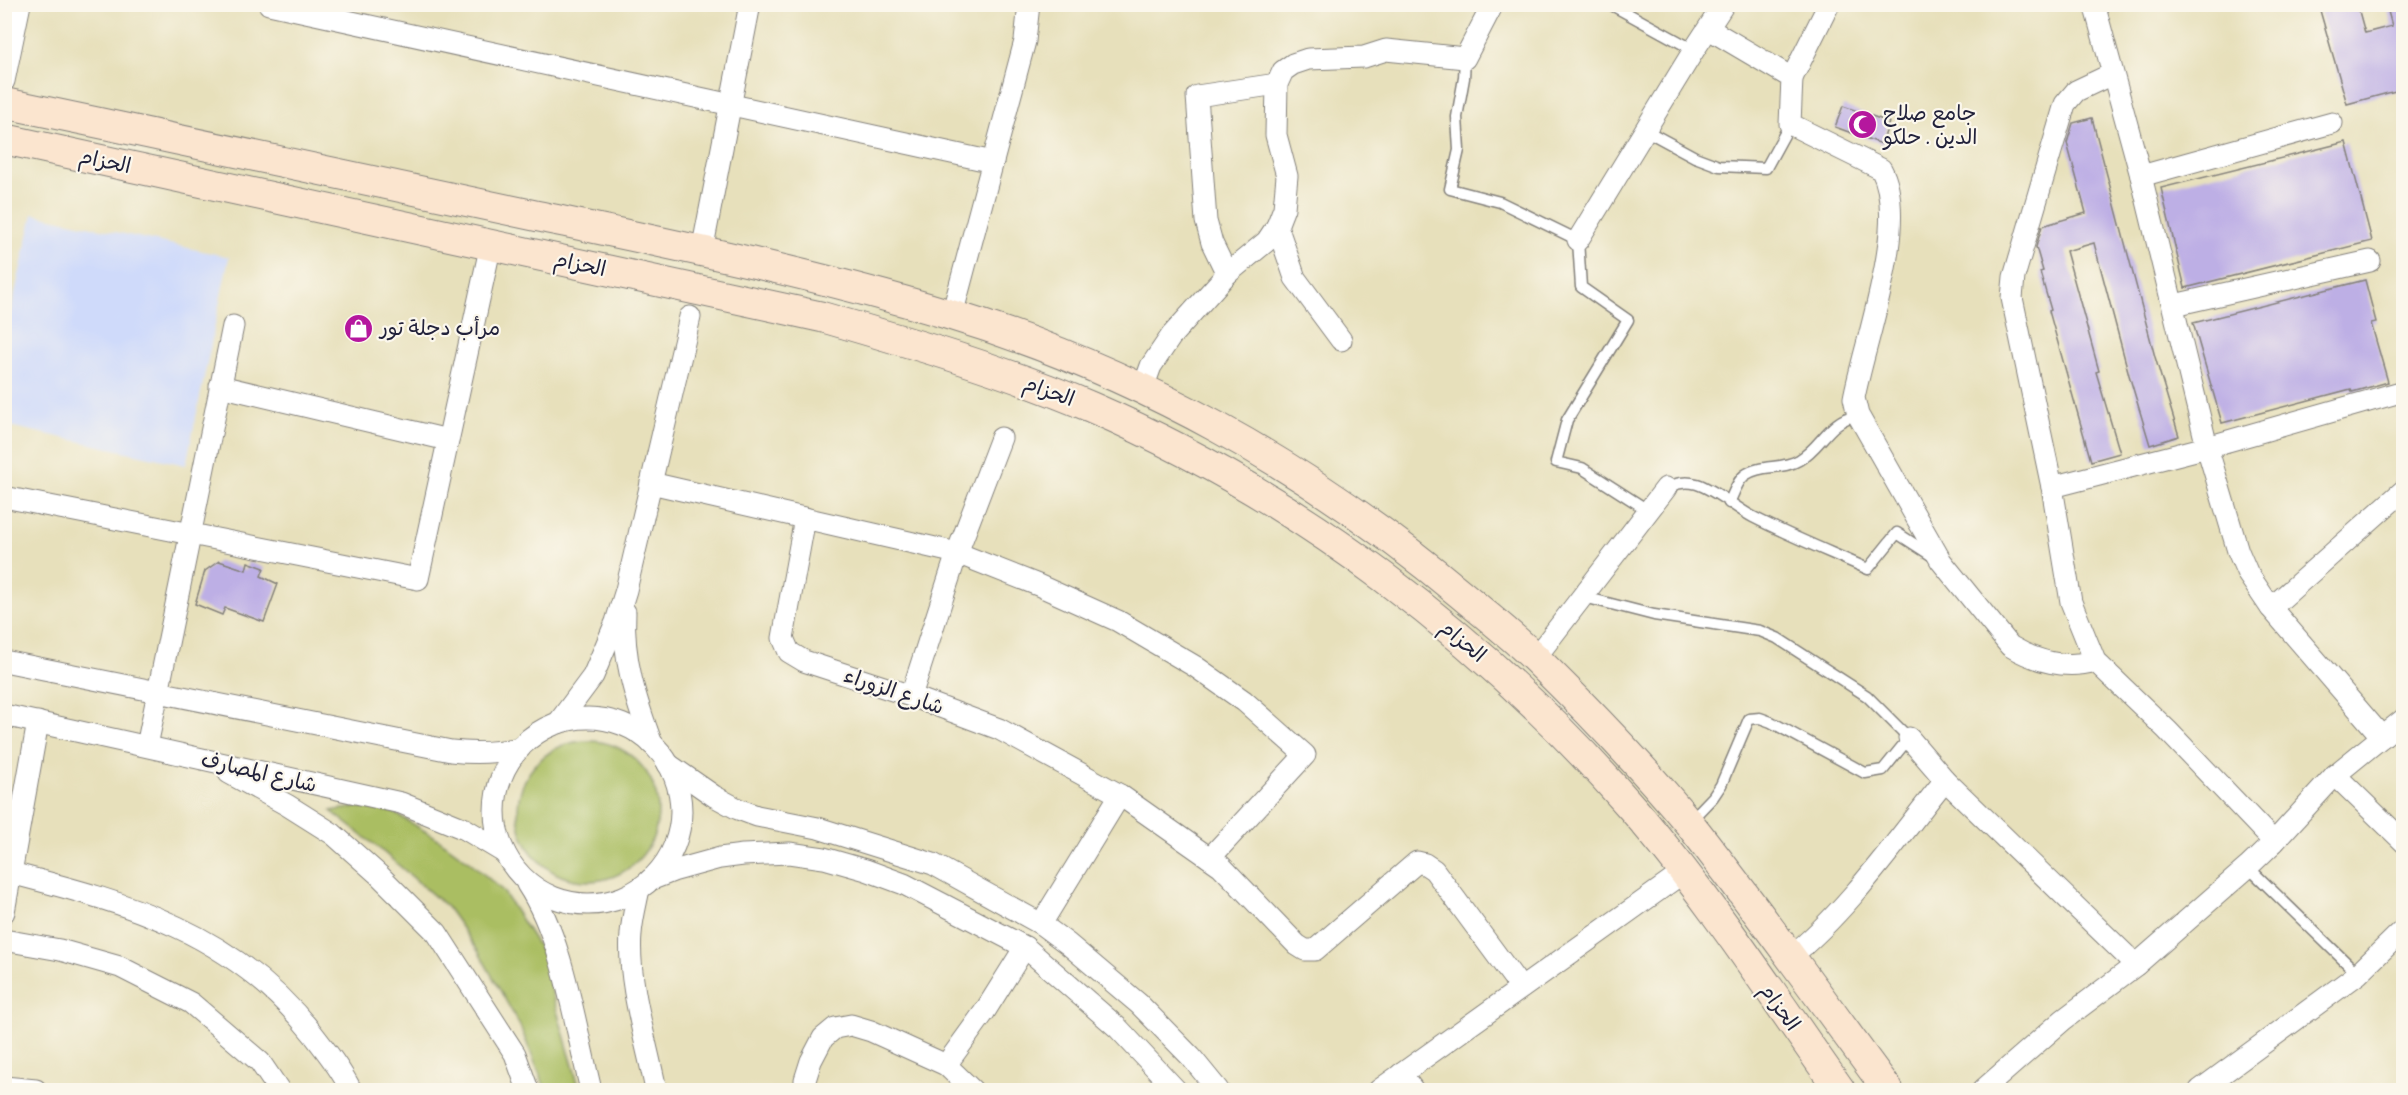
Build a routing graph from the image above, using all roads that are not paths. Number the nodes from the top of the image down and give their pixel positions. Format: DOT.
graph roads {
  1 [pos="20,4"];
  2 [pos="269,4"];
  3 [pos="750,4"];
  4 [pos="1029,4"];
  5 [pos="1493,4"];
  6 [pos="1610,4"];
  7 [pos="1724,4"];
  8 [pos="1829,4"];
  9 [pos="2094,4"];
  10 [pos="1709,29"];
  11 [pos="1694,50"];
  12 [pos="1465,58"];
  13 [pos="2112,74"];
  14 [pos="1792,78"];
  15 [pos="4,81"];
  16 [pos="1277,84"];
  17 [pos="4,103"];
  18 [pos="731,104"];
  19 [pos="2332,123"];
  20 [pos="1790,124"];
  21 [pos="1645,130"];
  22 [pos="4,139"];
  23 [pos="993,162"];
  24 [pos="2141,176"];
  25 [pos="1277,226"];
  26 [pos="1578,240"];
  27 [pos="491,244"];
  28 [pos="702,251"];
  29 [pos="2370,261"];
  30 [pos="1227,274"];
  31 [pos="2174,305"];
  32 [pos="952,315"];
  33 [pos="690,317"];
  34 [pos="233,326"];
  35 [pos="1341,340"];
  36 [pos="220,386"];
  37 [pos="1143,388"];
  38 [pos="2403,391"];
  39 [pos="1858,415"];
  40 [pos="1001,438"];
  41 [pos="448,440"];
  42 [pos="2206,447"];
  43 [pos="651,483"];
  44 [pos="2052,487"];
  45 [pos="1666,488"];
  46 [pos="2403,490"];
  47 [pos="4,497"];
  48 [pos="1729,503"];
  49 [pos="1649,511"];
  50 [pos="805,518"];
  51 [pos="189,532"];
  52 [pos="957,553"];
  53 [pos="1941,561"];
  54 [pos="626,590"];
  55 [pos="1584,597"];
  56 [pos="2271,608"];
  57 [pos="1535,658"];
  58 [pos="4,661"];
  59 [pos="2095,661"];
  60 [pos="157,691"];
  61 [pos="911,696"];
  62 [pos="4,715"];
  63 [pos="2403,719"];
  64 [pos="38,722"];
  65 [pos="558,723"];
  66 [pos="2382,737"];
  67 [pos="1909,738"];
  68 [pos="652,744"];
  69 [pos="147,746"];
  70 [pos="520,748"];
  71 [pos="208,761"];
  72 [pos="668,764"];
  73 [pos="2335,775"];
  74 [pos="1945,780"];
  75 [pos="1120,795"];
  76 [pos="1688,823"];
  77 [pos="2274,842"];
  78 [pos="2403,842"];
  79 [pos="505,853"];
  80 [pos="1210,858"];
  81 [pos="2248,867"];
  82 [pos="1684,872"];
  83 [pos="11,873"];
  84 [pos="522,876"];
  85 [pos="645,884"];
  86 [pos="4,912"];
  87 [pos="1041,924"];
  88 [pos="2403,929"];
  89 [pos="4,940"];
  90 [pos="1025,947"];
  91 [pos="1790,957"];
  92 [pos="2136,965"];
  93 [pos="2358,974"];
  94 [pos="1521,988"];
  95 [pos="946,1065"];
  96 [pos="1407,1082"];
  97 [pos="4,1087"];
  98 [pos="36,1090"];
  99 [pos="279,1090"];
  100 [pos="351,1090"];
  101 [pos="528,1090"];
  102 [pos="591,1090"];
  103 [pos="656,1090"];
  104 [pos="806,1090"];
  105 [pos="972,1090"];
  106 [pos="1176,1090"];
  107 [pos="1218,1090"];
  108 [pos="1379,1090"];
  109 [pos="1840,1090"];
  110 [pos="1888,1090"];
  111 [pos="1983,1090"];
  112 [pos="2200,1090"];
  1 -- 15 [label="street"];
  2 -- 18 [label="street"];
  3 -- 18 [label="street"];
  4 -- 23 [label="street"];
  5 -- 12 [label="street"];
  6 -- 11 [label="lane"];
  7 -- 10 [label="street"];
  8 -- 14 [label="street"];
  9 -- 13 [label="street"];
  10 -- 11 [label="street"];
  10 -- 14 [label="street"];
  11 -- 21 [label="street"];
  12 -- 16 [label="street"];
  12 -- 26 [label="lane"];
  13 -- 24 [label="street"];
  13 -- 44 [label="street"];
  14 -- 20 [label="street"];
  16 -- 25 [label="street"];
  16 -- 30 [label="street"];
  17 -- 28 [label="main road"];
  18 -- 23 [label="street"];
  18 -- 28 [label="street"];
  19 -- 24 [label="street"];
  20 -- 21 [label="lane"];
  20 -- 39 [label="street"];
  21 -- 26 [label="street"];
  22 -- 27 [label="main road, الحزام"];
  23 -- 32 [label="street"];
  24 -- 31 [label="street"];
  25 -- 30 [label="street"];
  25 -- 35 [label="street"];
  26 -- 49 [label="lane"];
  27 -- 41 [label="street"];
  27 -- 82 [label="main road, الحزام"];
  28 -- 32 [label="main road"];
  29 -- 31 [label="street"];
  30 -- 37 [label="street"];
  31 -- 42 [label="street"];
  32 -- 37 [label="main road"];
  33 -- 43 [label="street"];
  34 -- 36 [label="street"];
  36 -- 41 [label="street"];
  36 -- 51 [label="street"];
  37 -- 57 [label="main road"];
  38 -- 42 [label="street"];
  39 -- 48 [label="lane"];
  39 -- 53 [label="street"];
  40 -- 52 [label="street"];
  41 -- 51 [label="street"];
  42 -- 44 [label="street"];
  42 -- 56 [label="street"];
  43 -- 50 [label="street"];
  43 -- 54 [label="street"];
  44 -- 59 [label="street"];
  45 -- 48 [label="lane"];
  45 -- 49 [label="street"];
  46 -- 56 [label="street"];
  47 -- 51 [label="street"];
  48 -- 53 [label="lane"];
  49 -- 55 [label="street"];
  50 -- 52 [label="street"];
  50 -- 61 [label="street, شارع الزوراء"];
  51 -- 60 [label="street"];
  52 -- 61 [label="street"];
  52 -- 80 [label="street"];
  53 -- 59 [label="street"];
  54 -- 65 [label="street"];
  54 -- 68 [label="street"];
  55 -- 57 [label="street"];
  55 -- 67 [label="lane"];
  56 -- 66 [label="street"];
  57 -- 76 [label="main road"];
  58 -- 60 [label="street"];
  59 -- 77 [label="street"];
  60 -- 69 [label="street"];
  60 -- 70 [label="street"];
  61 -- 75 [label="street, شارع الزوراء"];
  62 -- 64 [label="street, شارع المصارف"];
  63 -- 66 [label="street"];
  64 -- 69 [label="street, شارع المصارف"];
  64 -- 83 [label="street"];
  65 -- 68 [label="street"];
  65 -- 70 [label="street"];
  66 -- 73 [label="street"];
  67 -- 74 [label="street"];
  67 -- 76 [label="lane"];
  68 -- 72 [label="street"];
  69 -- 71 [label="street, شارع المصارف"];
  70 -- 79 [label="street"];
  71 -- 79 [label="street, شارع المصارف"];
  71 -- 101 [label="street"];
  72 -- 85 [label="street"];
  72 -- 87 [label="street"];
  73 -- 77 [label="street"];
  73 -- 78 [label="street"];
  74 -- 91 [label="street"];
  74 -- 92 [label="street"];
  75 -- 80 [label="street, شارع الزوراء"];
  75 -- 87 [label="street"];
  76 -- 91 [label="main road"];
  77 -- 81 [label="street"];
  79 -- 84 [label="street"];
  80 -- 94 [label="street, شارع الزوراء"];
  81 -- 92 [label="street"];
  81 -- 93 [label="lane"];
  82 -- 94 [label="street"];
  82 -- 109 [label="main road, الحزام"];
  83 -- 86 [label="street"];
  83 -- 100 [label="street"];
  84 -- 85 [label="street"];
  84 -- 102 [label="street"];
  85 -- 90 [label="street"];
  85 -- 103 [label="street"];
  87 -- 107 [label="street"];
  88 -- 93 [label="street"];
  89 -- 99 [label="street"];
  90 -- 95 [label="street"];
  90 -- 106 [label="street"];
  91 -- 110 [label="main road"];
  92 -- 111 [label="street"];
  93 -- 112 [label="street"];
  94 -- 96 [label="street"];
  95 -- 104 [label="street"];
  95 -- 105 [label="street"];
  96 -- 108 [label="street"];
  97 -- 98 [label="street"];
}
